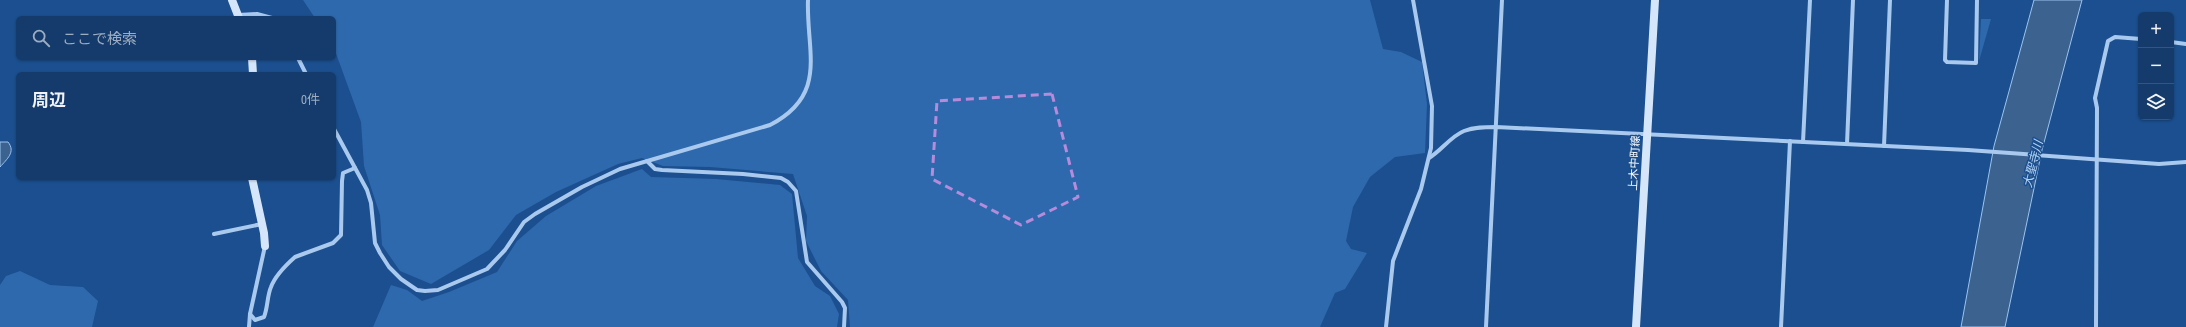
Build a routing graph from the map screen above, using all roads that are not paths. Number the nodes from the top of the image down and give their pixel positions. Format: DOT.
graph roads {
  1 [pos="232,0"];
  2 [pos="808,0"];
  3 [pos="1412,0"];
  4 [pos="1502,0"];
  5 [pos="1655,0"];
  6 [pos="1810,0"];
  7 [pos="1853,0"];
  8 [pos="1890,0"];
  9 [pos="1947,0"];
  10 [pos="1977,0"];
  11 [pos="238,16"];
  12 [pos="264,16"];
  13 [pos="2138,39"];
  14 [pos="2174,42"];
  15 [pos="2186,44"];
  16 [pos="252,60"];
  17 [pos="299,60"];
  18 [pos="253,72"];
  19 [pos="305,72"];
  20 [pos="1496,127"];
  21 [pos="336,132"];
  22 [pos="1646,134"];
  23 [pos="1790,141"];
  24 [pos="1803,142"];
  25 [pos="1847,144"];
  26 [pos="1884,146"];
  27 [pos="1428,158"];
  28 [pos="647,161"];
  29 [pos="2097,161"];
  30 [pos="2186,162"];
  31 [pos="355,168"];
  32 [pos="252,180"];
  33 [pos="262,224"];
  34 [pos="214,234"];
  35 [pos="265,246"];
  36 [pos="250,314"];
  37 [pos="249,327"];
  38 [pos="844,327"];
  39 [pos="1386,327"];
  40 [pos="1486,327"];
  41 [pos="1636,327"];
  42 [pos="1781,327"];
  43 [pos="2096,327"];
  1 -- 11 [label="main road"];
  2 -- 28 [label="street"];
  3 -- 27 [label="street"];
  4 -- 20 [label="street"];
  5 -- 22 [label="main road, 上木中町線"];
  6 -- 24 [label="street"];
  7 -- 25 [label="street"];
  8 -- 26 [label="street"];
  9 -- 10 [label="street"];
  11 -- 12 [label="street"];
  13 -- 29 [label="street"];
  14 -- 15 [label="street"];
  16 -- 18 [label="main road"];
  17 -- 19 [label="street"];
  20 -- 22 [label="street"];
  20 -- 27 [label="street"];
  20 -- 40 [label="street"];
  21 -- 31 [label="street"];
  22 -- 23 [label="street"];
  22 -- 41 [label="main road, 上木中町線"];
  23 -- 24 [label="street"];
  23 -- 42 [label="street"];
  24 -- 25 [label="street"];
  25 -- 26 [label="street"];
  26 -- 29 [label="street"];
  27 -- 39 [label="street"];
  28 -- 31 [label="street"];
  28 -- 38 [label="street"];
  29 -- 30 [label="street"];
  29 -- 43 [label="street"];
  31 -- 36 [label="street"];
  32 -- 33 [label="main road"];
  33 -- 34 [label="street"];
  33 -- 35 [label="main road"];
  35 -- 36 [label="street"];
  36 -- 37 [label="street"];
}
